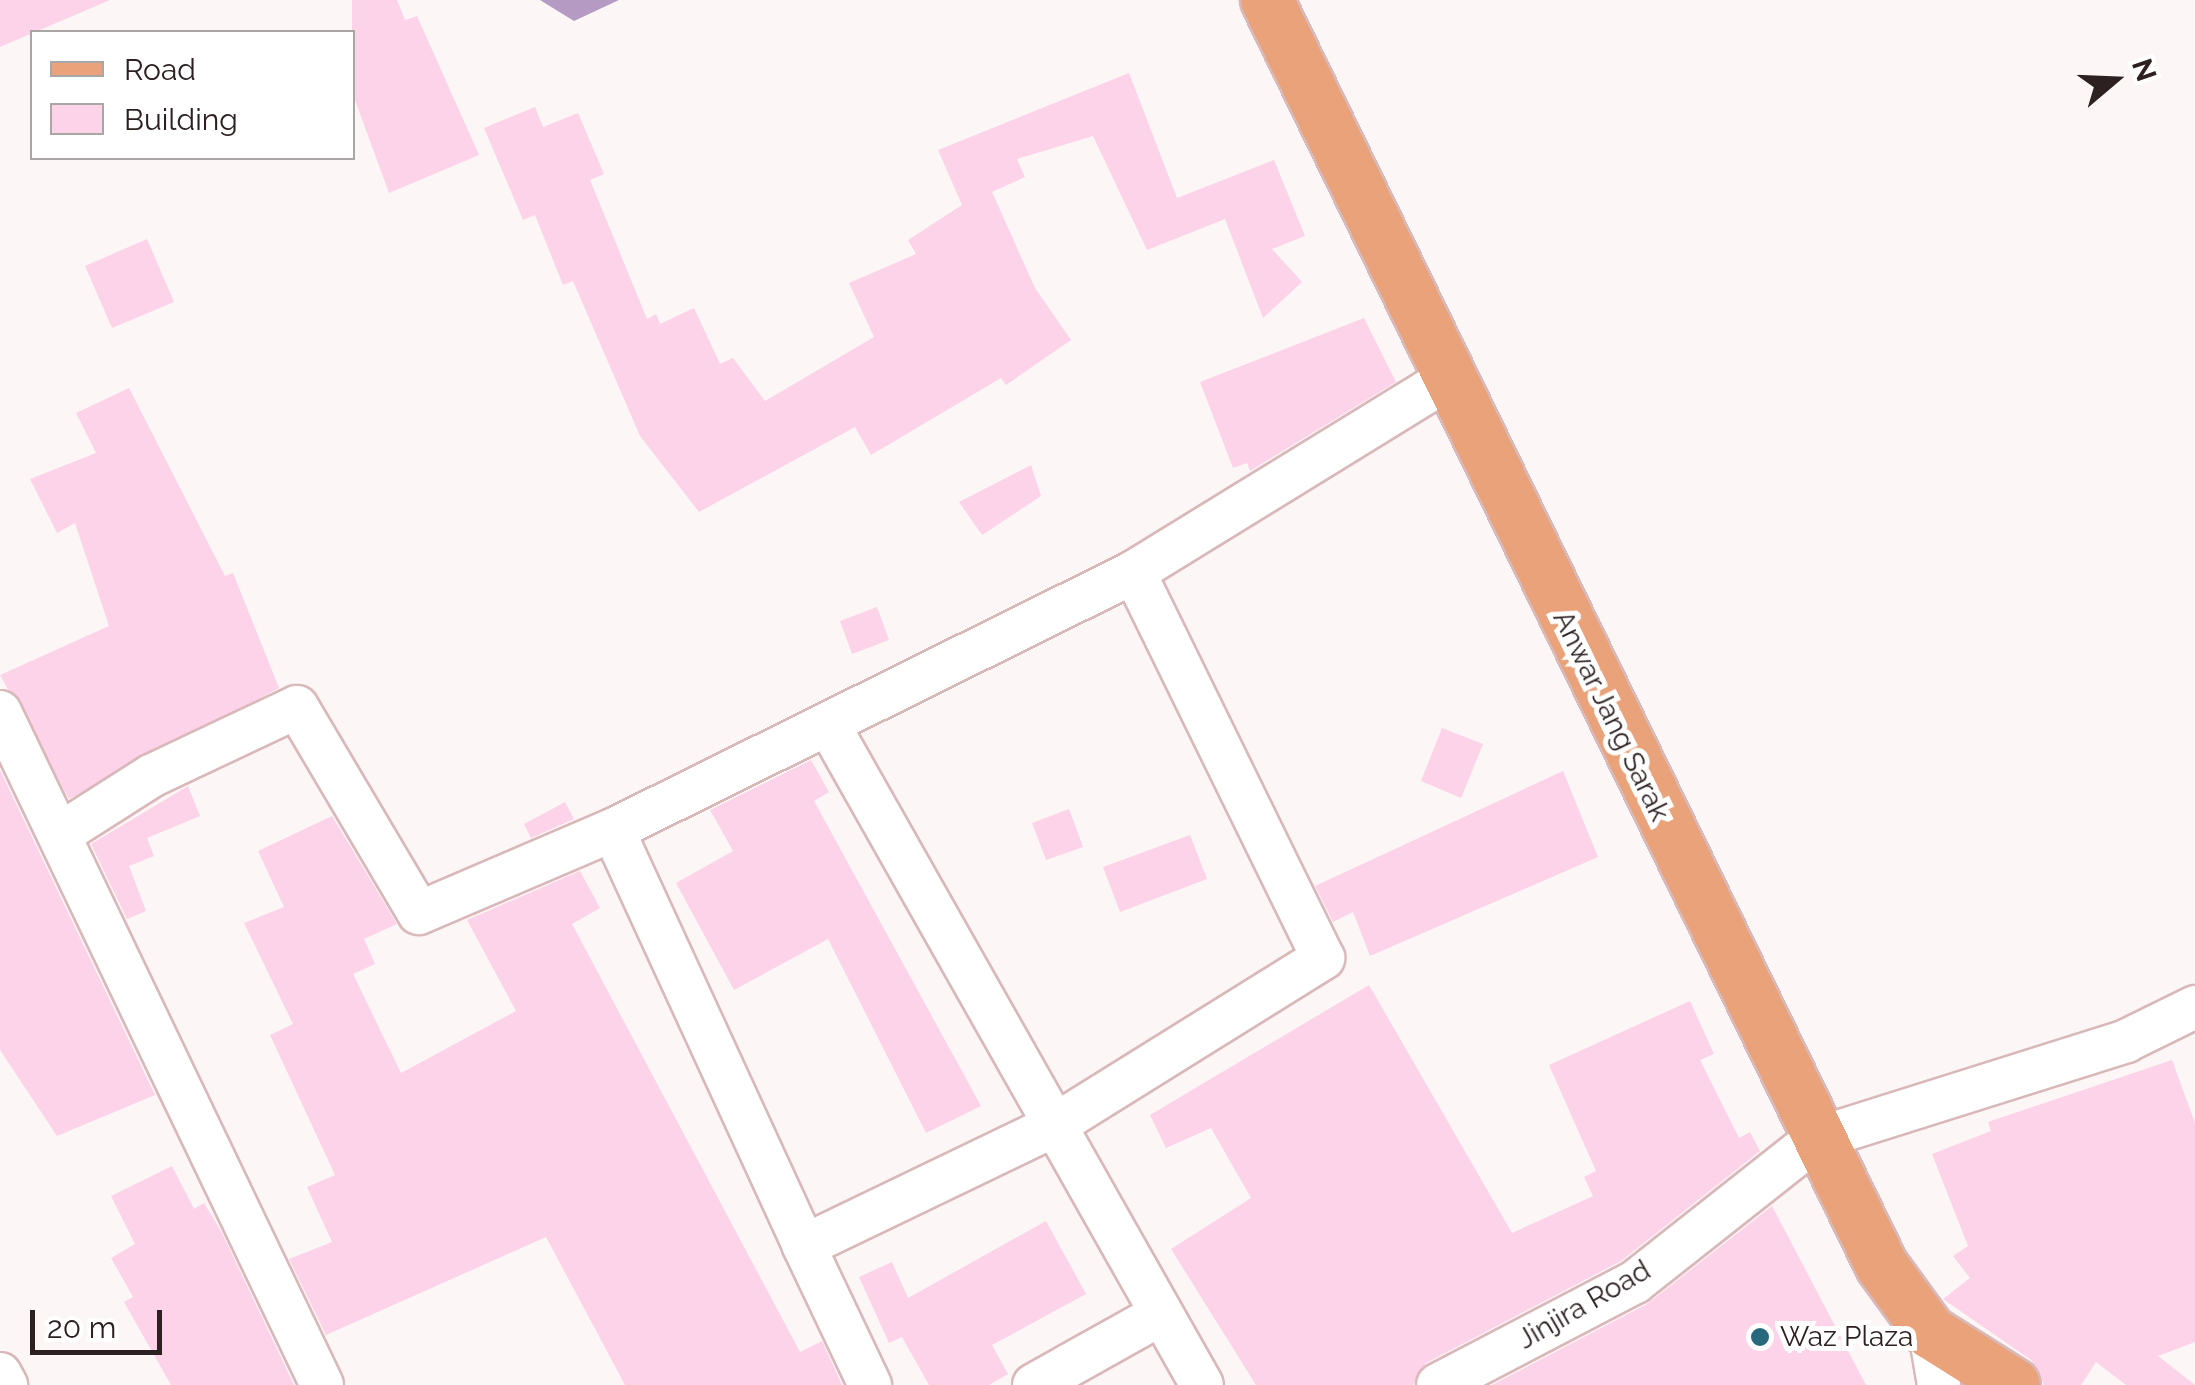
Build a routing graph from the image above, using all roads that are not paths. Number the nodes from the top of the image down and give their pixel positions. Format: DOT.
graph roads {
  1 [pos="1267,0"];
  2 [pos="1448,379"];
  3 [pos="1134,572"];
  4 [pos="0,712"];
  5 [pos="828,724"];
  6 [pos="612,830"];
  7 [pos="60,834"];
  8 [pos="2195,1007"];
  9 [pos="1055,1125"];
  10 [pos="1816,1139"];
  11 [pos="804,1246"];
  12 [pos="1162,1314"];
  13 [pos="1930,1332"];
  14 [pos="0,1374"];
  15 [pos="6,1385"];
  16 [pos="322,1385"];
  17 [pos="870,1385"];
  18 [pos="1034,1385"];
  19 [pos="1202,1385"];
  20 [pos="1438,1385"];
  21 [pos="1939,1385"];
  22 [pos="2014,1385"];
  1 -- 2 [label="main road, Anwar Jang Sarak"];
  2 -- 3 [label="street"];
  2 -- 10 [label="main road, Anwar Jang Sarak"];
  3 -- 5 [label="street"];
  3 -- 9 [label="street"];
  4 -- 7 [label="street"];
  5 -- 6 [label="street"];
  5 -- 9 [label="street"];
  6 -- 7 [label="street"];
  6 -- 11 [label="street"];
  7 -- 16 [label="street"];
  8 -- 10 [label="street"];
  9 -- 11 [label="street"];
  9 -- 12 [label="street"];
  10 -- 13 [label="main road, Anwar Jang Sarak"];
  10 -- 20 [label="street, Jinjira Road"];
  11 -- 17 [label="street"];
  12 -- 18 [label="street"];
  12 -- 19 [label="street"];
  13 -- 21 [label="street"];
  13 -- 22 [label="main road, Anwar Jang Sarak"];
  14 -- 15 [label="street"];
}
